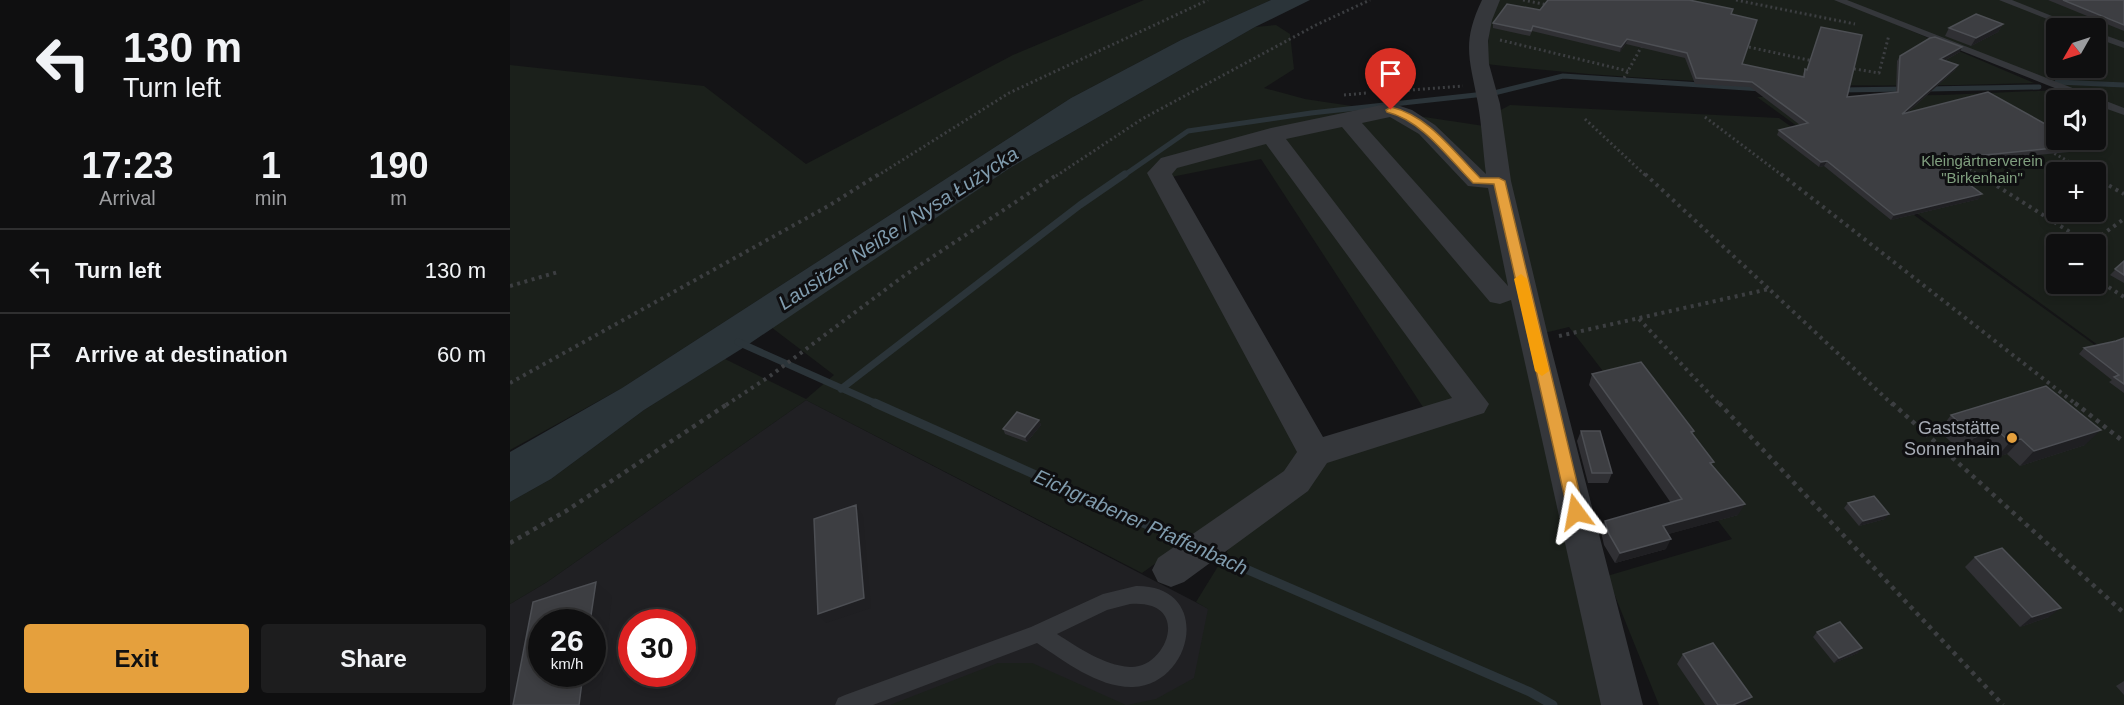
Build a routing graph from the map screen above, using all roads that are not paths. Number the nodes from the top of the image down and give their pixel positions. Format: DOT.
graph roads {
  1 [pos="1491,0"];
  2 [pos="1839,0"];
  3 [pos="2004,0"];
  4 [pos="2051,18"];
  5 [pos="2106,39"];
  6 [pos="2124,45"];
  7 [pos="2066,90"];
  8 [pos="2106,105"];
  9 [pos="1345,106"];
  10 [pos="2124,112"];
  11 [pos="1271,135"];
  12 [pos="1499,181"];
  13 [pos="1500,296"];
  14 [pos="1315,453"];
  15 [pos="1171,570"];
  16 [pos="1038,633"];
  17 [pos="845,705"];
  18 [pos="1622,705"];
  1 -- 12 [label="street"];
  2 -- 7 [label="lane"];
  3 -- 4 [label="lane"];
  5 -- 6 [label="lane"];
  8 -- 10 [label="lane"];
  9 -- 11 [label="street"];
  9 -- 12 [label="street"];
  9 -- 13 [label="street"];
  11 -- 14 [label="street"];
  11 -- 14 [label="street"];
  12 -- 18 [label="street"];
  14 -- 15 [label="street"];
  16 -- 16 [label="lane"];
  16 -- 17 [label="lane"];
}
